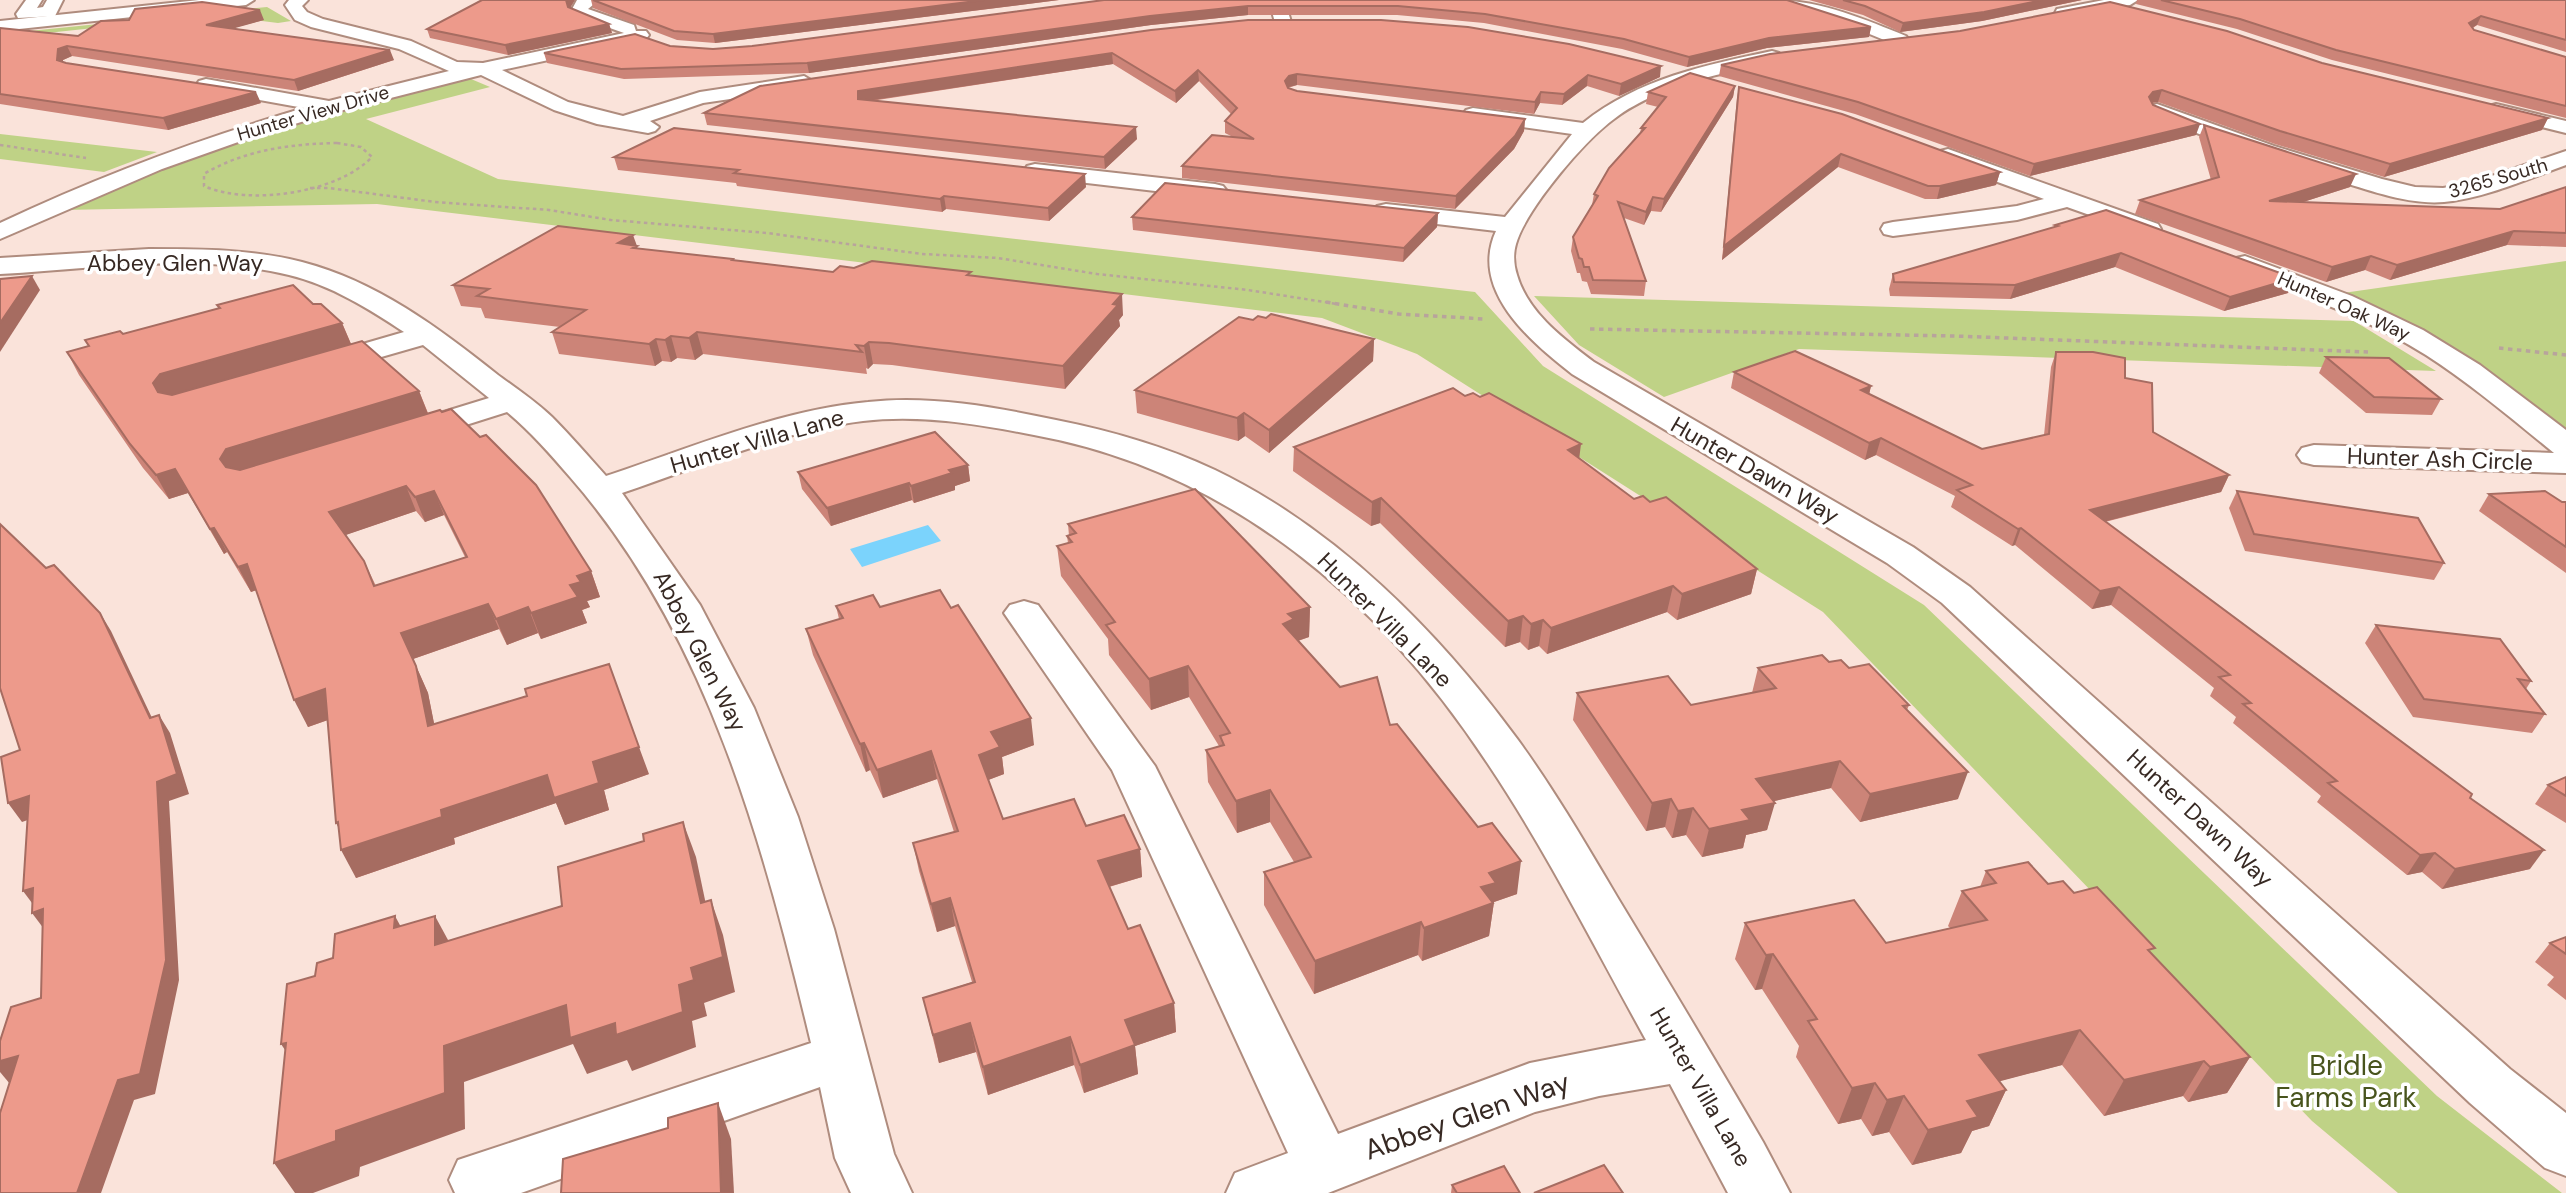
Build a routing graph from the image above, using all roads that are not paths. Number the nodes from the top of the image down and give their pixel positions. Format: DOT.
graph roads {
  1 [pos="55,0"];
  2 [pos="246,0"];
  3 [pos="300,0"];
  4 [pos="592,0"];
  5 [pos="1285,0"];
  6 [pos="1781,0"];
  7 [pos="2098,2"];
  8 [pos="2134,6"];
  9 [pos="340,10"];
  10 [pos="33,13"];
  11 [pos="2039,17"];
  12 [pos="1305,21"];
  13 [pos="1282,22"];
  14 [pos="1259,23"];
  15 [pos="0,26"];
  16 [pos="420,31"];
  17 [pos="1864,44"];
  18 [pos="1796,53"];
  19 [pos="478,59"];
  20 [pos="1645,65"];
  21 [pos="1691,77"];
  22 [pos="826,79"];
  23 [pos="182,82"];
  24 [pos="1733,88"];
  25 [pos="2473,104"];
  26 [pos="327,107"];
  27 [pos="2157,110"];
  28 [pos="1448,111"];
  29 [pos="623,123"];
  30 [pos="2566,127"];
  31 [pos="671,131"];
  32 [pos="1587,131"];
  33 [pos="1930,150"];
  34 [pos="2566,158"];
  35 [pos="1020,170"];
  36 [pos="1236,194"];
  37 [pos="2068,200"];
  38 [pos="1371,209"];
  39 [pos="1511,225"];
  40 [pos="1893,229"];
  41 [pos="0,232"];
  42 [pos="2173,238"];
  43 [pos="2225,257"];
  44 [pos="0,266"];
  45 [pos="427,335"];
  46 [pos="299,372"];
  47 [pos="514,400"];
  48 [pos="383,441"];
  49 [pos="2566,446"];
  50 [pos="2314,455"];
  51 [pos="2566,463"];
  52 [pos="600,489"];
  53 [pos="1024,613"];
  54 [pos="842,1056"];
  55 [pos="1684,1058"];
  56 [pos="2566,1149"];
  57 [pos="1324,1167"];
  58 [pos="479,1180"];
  59 [pos="1261,1192"];
  60 [pos="881,1193"];
  61 [pos="1760,1193"];
  1 -- 10 [label="street"];
  2 -- 10 [label="street"];
  3 -- 19 [label="street"];
  4 -- 19 [label="street, Hunter View Drive"];
  5 -- 13 [label="street"];
  6 -- 17 [label="street"];
  7 -- 8 [label="street"];
  7 -- 11 [label="street"];
  9 -- 16 [label="street"];
  10 -- 15 [label="street"];
  12 -- 13 [label="street"];
  13 -- 14 [label="street"];
  18 -- 21 [label="street, Hunter Dawn Way"];
  19 -- 26 [label="street, Hunter View Drive"];
  19 -- 29 [label="street"];
  20 -- 21 [label="street"];
  21 -- 24 [label="street"];
  21 -- 32 [label="street, Hunter Dawn Way"];
  22 -- 29 [label="street"];
  23 -- 26 [label="street"];
  25 -- 30 [label="street"];
  26 -- 41 [label="street, Hunter View Drive"];
  27 -- 34 [label="street, 3265 South"];
  28 -- 32 [label="street"];
  29 -- 31 [label="street"];
  32 -- 39 [label="street, Hunter Dawn Way"];
  33 -- 37 [label="street"];
  35 -- 36 [label="street"];
  37 -- 40 [label="street"];
  37 -- 42 [label="street"];
  38 -- 39 [label="street"];
  39 -- 56 [label="street, Hunter Dawn Way"];
  43 -- 49 [label="street, Hunter Oak Way"];
  44 -- 45 [label="street, Abbey Glen Way"];
  45 -- 46 [label="street"];
  45 -- 47 [label="street, Abbey Glen Way"];
  47 -- 48 [label="street"];
  47 -- 52 [label="street, Abbey Glen Way"];
  50 -- 51 [label="street, Hunter Ash Circle"];
  52 -- 54 [label="street, Abbey Glen Way"];
  52 -- 55 [label="street, Hunter Villa Lane"];
  53 -- 57 [label="street"];
  54 -- 58 [label="street"];
  54 -- 60 [label="street, Abbey Glen Way"];
  55 -- 57 [label="street, Abbey Glen Way"];
  55 -- 61 [label="street, Hunter Villa Lane"];
  57 -- 59 [label="street, Abbey Glen Way"];
}
